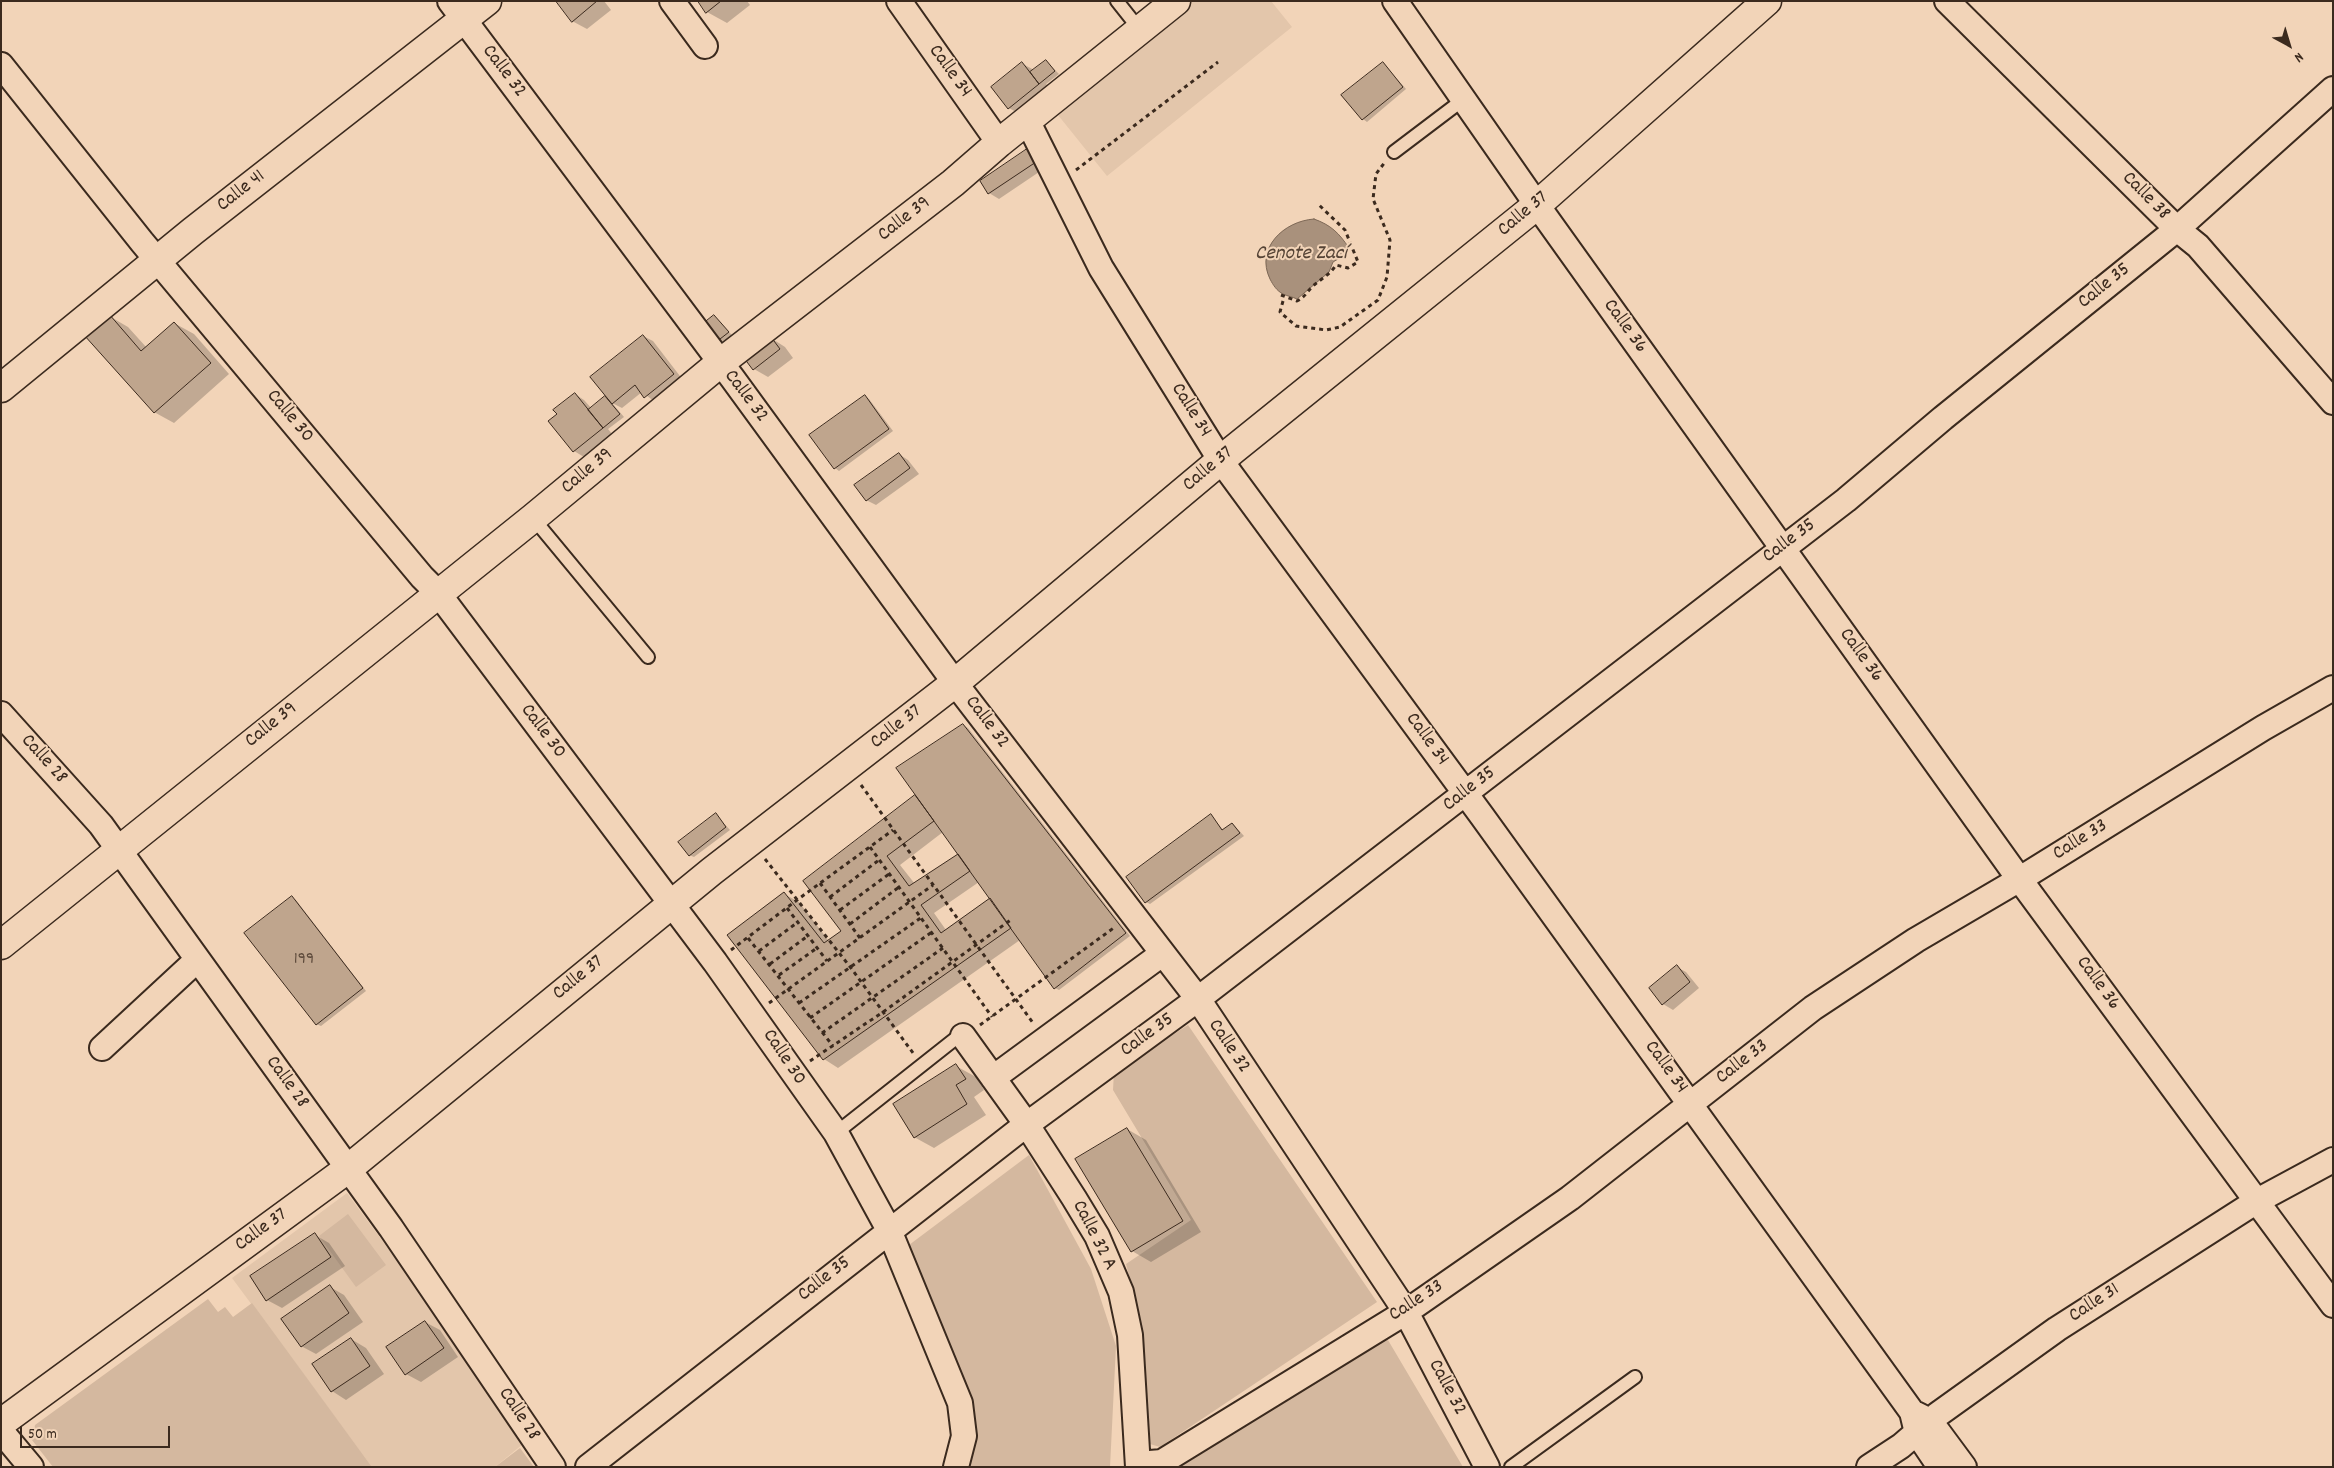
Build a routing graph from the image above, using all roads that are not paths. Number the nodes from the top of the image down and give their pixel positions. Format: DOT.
graph roads {
  1 [pos="487,1"];
  2 [pos="672,1"];
  3 [pos="899,1"];
  4 [pos="1117,1"];
  5 [pos="1176,1"];
  6 [pos="1395,1"];
  7 [pos="1767,1"];
  8 [pos="1948,1"];
  9 [pos="457,10"];
  10 [pos="1140,30"];
  11 [pos="705,46"];
  12 [pos="1,65"];
  13 [pos="2333,89"];
  14 [pos="1464,99"];
  15 [pos="1025,122"];
  16 [pos="999,142"];
  17 [pos="1394,152"];
  18 [pos="1537,205"];
  19 [pos="2177,229"];
  20 [pos="157,260"];
  21 [pos="720,363"];
  22 [pos="1,388"];
  23 [pos="2333,402"];
  24 [pos="1220,461"];
  25 [pos="533,518"];
  26 [pos="1782,548"];
  27 [pos="438,593"];
  28 [pos="648,657"];
  29 [pos="955,683"];
  30 [pos="2333,688"];
  31 [pos="1,714"];
  32 [pos="1466,794"];
  33 [pos="119,850"];
  34 [pos="2020,879"];
  35 [pos="670,904"];
  36 [pos="1,945"];
  37 [pos="1162,954"];
  38 [pos="197,960"];
  39 [pos="1198,999"];
  40 [pos="963,1036"];
  41 [pos="102,1048"];
  42 [pos="993,1078"];
  43 [pos="1691,1105"];
  44 [pos="1027,1125"];
  45 [pos="836,1133"];
  46 [pos="2333,1160"];
  47 [pos="348,1168"];
  48 [pos="2257,1200"];
  49 [pos="889,1230"];
  50 [pos="2333,1305"];
  51 [pos="1406,1312"];
  52 [pos="1635,1377"];
  53 [pos="1920,1422"];
  54 [pos="1,1423"];
  55 [pos="1,1431"];
  56 [pos="1138,1465"];
  57 [pos="31,1467"];
  58 [pos="553,1467"];
  59 [pos="588,1467"];
  60 [pos="956,1467"];
  61 [pos="1487,1467"];
  62 [pos="1511,1467"];
  63 [pos="1869,1467"];
  64 [pos="1940,1467"];
  65 [pos="1964,1467"];
  1 -- 9 [label="street, Calle 41"];
  2 -- 11 [label="street"];
  3 -- 16 [label="street, Calle 34"];
  4 -- 10 [label="lane"];
  5 -- 10 [label="street, Calle 39"];
  6 -- 14 [label="street, Calle 36"];
  7 -- 18 [label="street, Calle 37"];
  8 -- 19 [label="street, Calle 38"];
  9 -- 20 [label="street, Calle 41"];
  9 -- 21 [label="street, Calle 32"];
  10 -- 15 [label="street, Calle 39"];
  12 -- 20 [label="street, Calle 30"];
  13 -- 19 [label="street, Calle 35"];
  14 -- 17 [label="lane"];
  14 -- 18 [label="street, Calle 36"];
  15 -- 16 [label="street, Calle 39"];
  15 -- 24 [label="street, Calle 34"];
  16 -- 21 [label="street, Calle 39"];
  18 -- 24 [label="street, Calle 37"];
  18 -- 26 [label="street, Calle 36"];
  19 -- 23 [label="street, Calle 38"];
  19 -- 26 [label="street, Calle 35"];
  20 -- 22 [label="street, Calle 41"];
  20 -- 27 [label="street, Calle 30"];
  21 -- 25 [label="street, Calle 39"];
  21 -- 29 [label="street, Calle 32"];
  24 -- 29 [label="street, Calle 37"];
  24 -- 32 [label="street, Calle 34"];
  25 -- 27 [label="street, Calle 39"];
  25 -- 28 [label="lane"];
  26 -- 32 [label="street, Calle 35"];
  26 -- 34 [label="street, Calle 36"];
  27 -- 33 [label="street, Calle 39"];
  27 -- 35 [label="street, Calle 30"];
  29 -- 35 [label="street, Calle 37"];
  29 -- 37 [label="street, Calle 32"];
  30 -- 34 [label="street, Calle 33"];
  31 -- 33 [label="street, Calle 28"];
  32 -- 39 [label="street, Calle 35"];
  32 -- 43 [label="street, Calle 34"];
  33 -- 36 [label="street, Calle 39"];
  33 -- 38 [label="street, Calle 28"];
  34 -- 43 [label="street, Calle 33"];
  34 -- 48 [label="street, Calle 36"];
  35 -- 45 [label="street, Calle 30"];
  35 -- 47 [label="street, Calle 37"];
  37 -- 39 [label="street, Calle 32"];
  37 -- 42 [label="street"];
  38 -- 41 [label="street"];
  38 -- 47 [label="street, Calle 28"];
  39 -- 44 [label="street, Calle 35"];
  39 -- 51 [label="street, Calle 32"];
  40 -- 42 [label="street, Calle 32 A"];
  40 -- 45 [label="lane"];
  42 -- 44 [label="street, Calle 32 A"];
  43 -- 51 [label="street, Calle 33"];
  43 -- 53 [label="street, Calle 34"];
  44 -- 49 [label="street, Calle 35"];
  44 -- 56 [label="street, Calle 32 A"];
  45 -- 49 [label="street, Calle 30"];
  46 -- 48 [label="street, Calle 31"];
  47 -- 54 [label="street, Calle 37"];
  47 -- 58 [label="street, Calle 28"];
  48 -- 50 [label="street, Calle 36"];
  48 -- 53 [label="street, Calle 31"];
  49 -- 59 [label="street, Calle 35"];
  49 -- 60 [label="street, Calle 30"];
  51 -- 56 [label="street, Calle 33"];
  51 -- 61 [label="street, Calle 32"];
  52 -- 62 [label="lane"];
  53 -- 63 [label="street, Calle 31"];
  53 -- 64 [label="street, Calle 34"];
  53 -- 65 [label="street, Calle 34"];
  55 -- 57 [label="street"];
}
